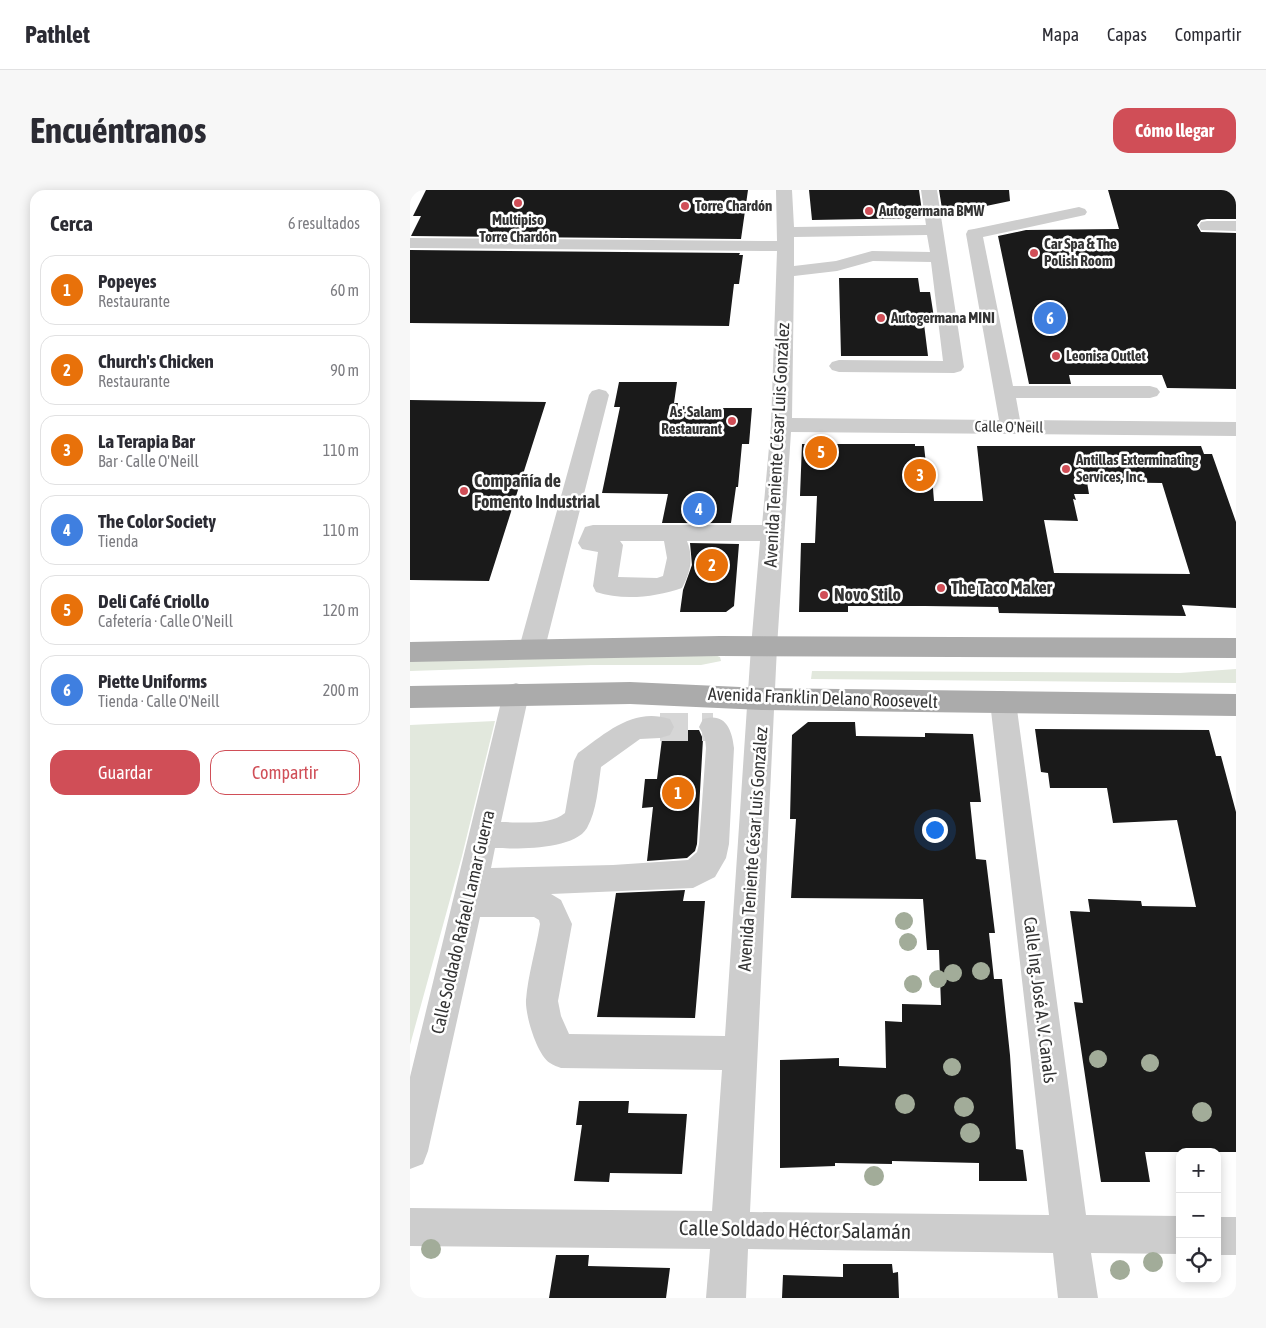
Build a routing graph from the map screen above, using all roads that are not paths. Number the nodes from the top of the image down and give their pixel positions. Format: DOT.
graph roads {
  1 [pos="784,190"];
  2 [pos="929,190"];
  3 [pos="1079,212"];
  4 [pos="1207,226"];
  5 [pos="1236,226"];
  6 [pos="934,230"];
  7 [pos="410,243"];
  8 [pos="786,250"];
  9 [pos="939,257"];
  10 [pos="839,366"];
  11 [pos="1004,392"];
  12 [pos="1150,392"];
  13 [pos="599,395"];
  14 [pos="782,424"];
  15 [pos="1011,427"];
  16 [pos="1236,429"];
  17 [pos="773,533"];
  18 [pos="561,538"];
  19 [pos="675,540"];
  20 [pos="601,541"];
  21 [pos="764,647"];
  22 [pos="532,648"];
  23 [pos="1236,648"];
  24 [pos="410,652"];
  25 [pos="516,694"];
  26 [pos="410,697"];
  27 [pos="762,699"];
  28 [pos="1004,702"];
  29 [pos="1235,709"];
  30 [pos="660,727"];
  31 [pos="713,727"];
  32 [pos="483,835"];
  33 [pos="470,892"];
  34 [pos="741,1053"];
  35 [pos="410,1151"];
  36 [pos="410,1227"];
  37 [pos="730,1229"];
  38 [pos="1070,1233"];
  39 [pos="1176,1235"];
  40 [pos="1221,1236"];
  41 [pos="1236,1236"];
  42 [pos="726,1298"];
  43 [pos="1078,1298"];
  1 -- 8 [label="street, Avenida Teniente César Luis González"];
  2 -- 6 [label="street"];
  3 -- 11 [label="street"];
  4 -- 5 [label="street"];
  6 -- 8 [label="street"];
  6 -- 9 [label="street"];
  7 -- 8 [label="street"];
  8 -- 9 [label="street"];
  8 -- 14 [label="street, Avenida Teniente César Luis González"];
  9 -- 10 [label="street"];
  11 -- 12 [label="street"];
  11 -- 15 [label="street"];
  13 -- 18 [label="street"];
  14 -- 15 [label="street, Calle O'Neill"];
  14 -- 17 [label="street, Avenida Teniente César Luis González"];
  15 -- 16 [label="street, Calle O'Neill"];
  17 -- 19 [label="street"];
  17 -- 21 [label="street, Avenida Teniente César Luis González"];
  18 -- 20 [label="street"];
  18 -- 22 [label="street"];
  19 -- 20 [label="street"];
  19 -- 20 [label="street"];
  21 -- 22 [label="main road"];
  21 -- 23 [label="main road"];
  21 -- 27 [label="street, Avenida Teniente César Luis González"];
  22 -- 24 [label="main road"];
  25 -- 26 [label="main road, Avenida Franklin Delano Roosevelt"];
  25 -- 27 [label="main road, Avenida Franklin Delano Roosevelt"];
  25 -- 32 [label="street, Calle Soldado Rafael Lamar Guerra"];
  27 -- 28 [label="main road, Avenida Franklin Delano Roosevelt"];
  27 -- 34 [label="street, Avenida Teniente César Luis González"];
  28 -- 29 [label="main road, Avenida Franklin Delano Roosevelt"];
  28 -- 38 [label="street, Calle Ing. José A. V. Canals"];
  30 -- 32 [label="street"];
  31 -- 33 [label="street"];
  32 -- 33 [label="street, Calle Soldado Rafael Lamar Guerra"];
  33 -- 34 [label="street"];
  33 -- 35 [label="street, Calle Soldado Rafael Lamar Guerra"];
  34 -- 37 [label="street, Avenida Teniente César Luis González"];
  36 -- 37 [label="street, Calle Soldado Héctor Salamán"];
  37 -- 38 [label="street, Calle Soldado Héctor Salamán"];
  37 -- 42 [label="street, Avenida Teniente César Luis González"];
  38 -- 39 [label="street, Calle Soldado Héctor Salamán"];
  38 -- 43 [label="street, Calle Ing. José A. V. Canals"];
  40 -- 41 [label="street"];
}
